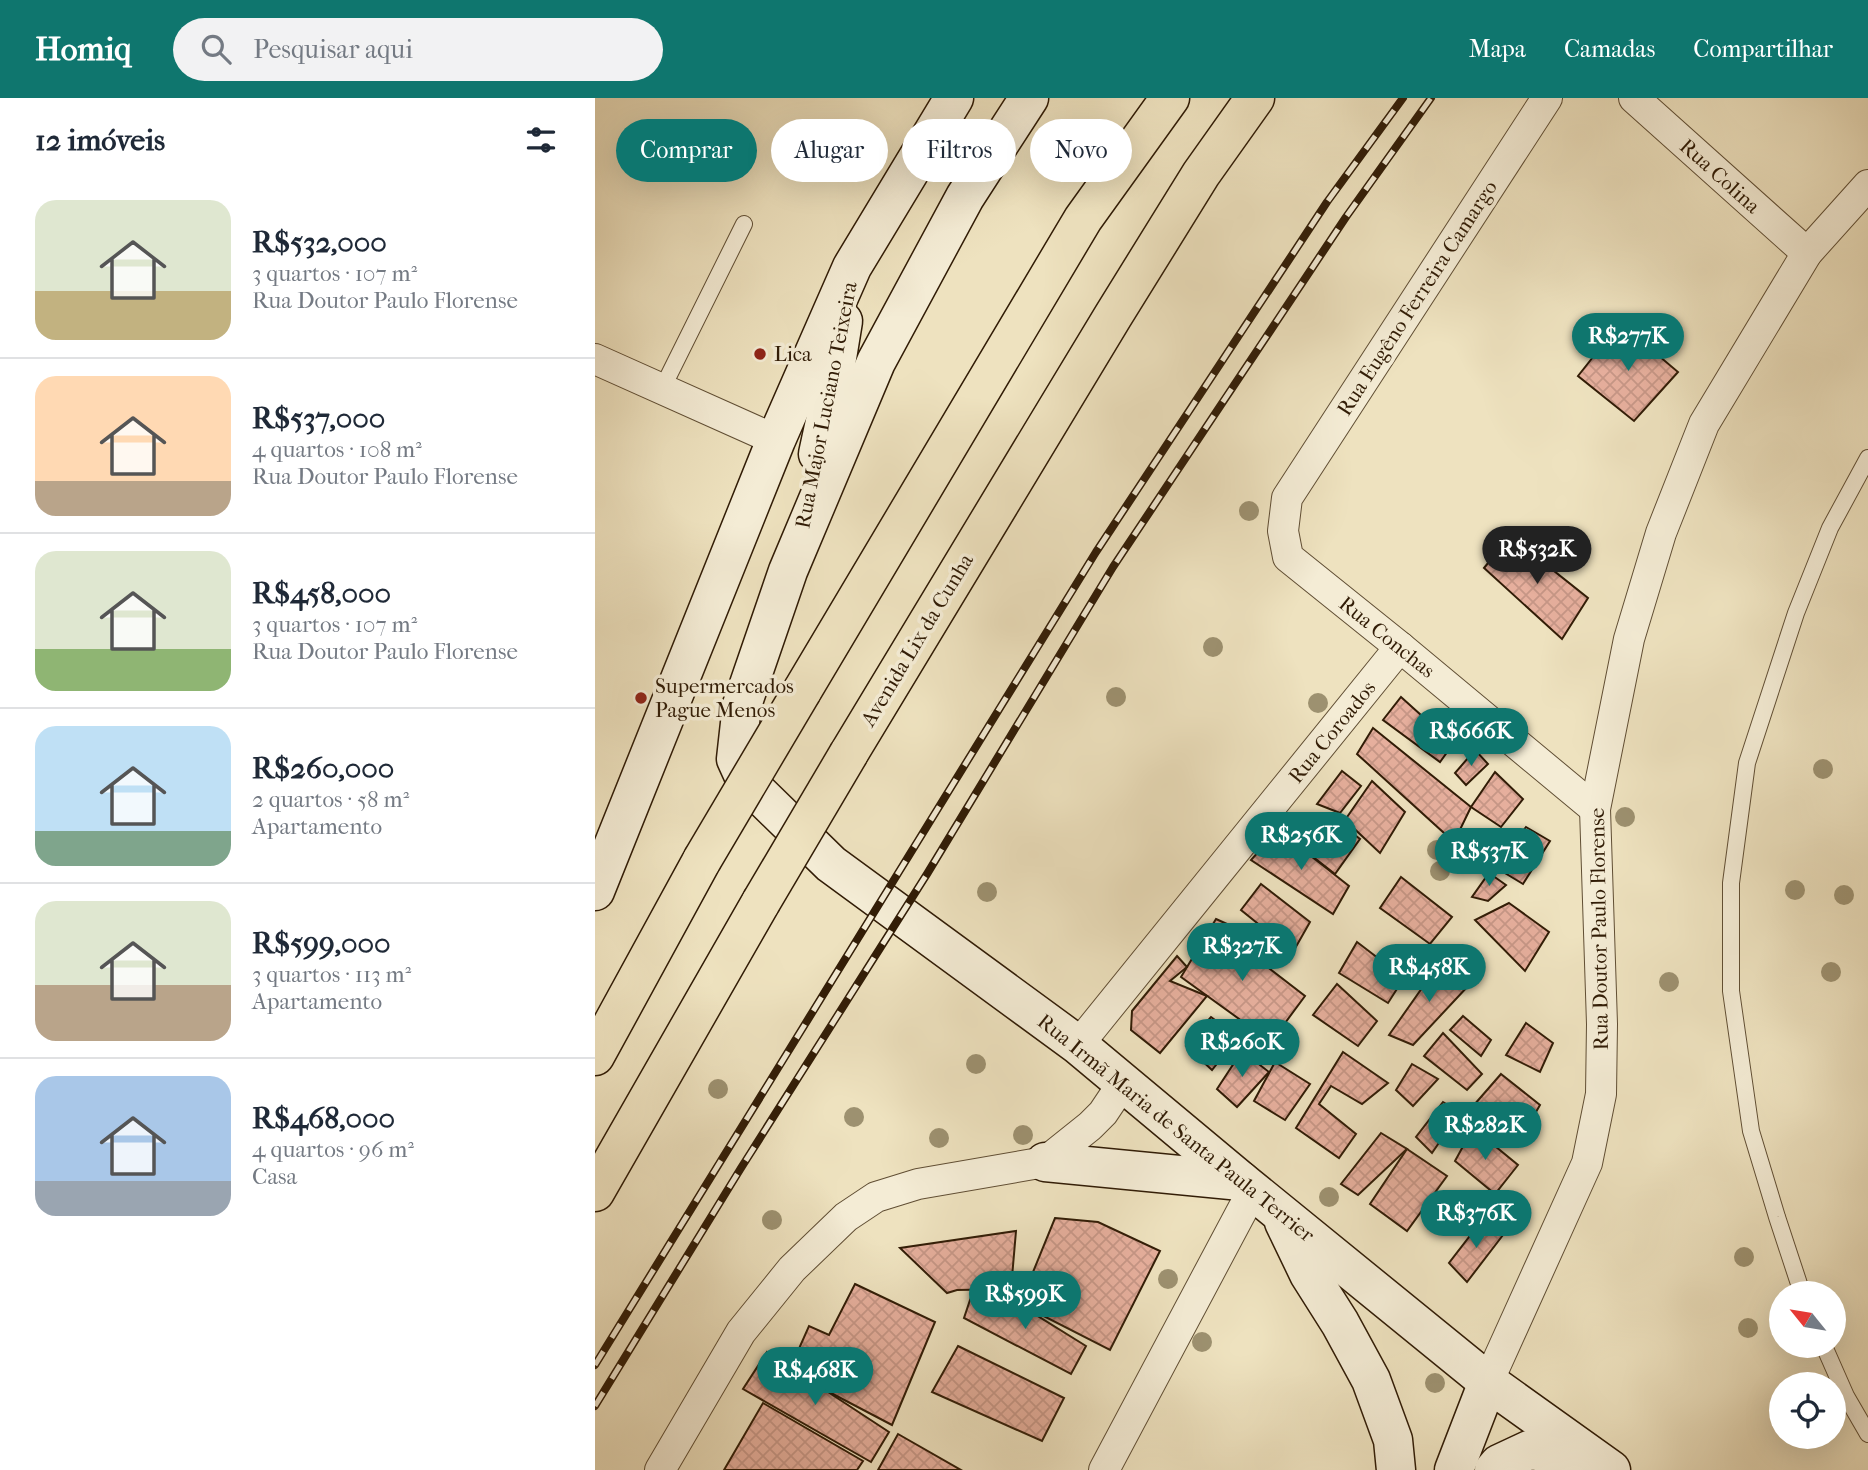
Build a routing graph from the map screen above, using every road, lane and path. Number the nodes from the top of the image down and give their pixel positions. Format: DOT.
graph roads {
  1 [pos="954,98"];
  2 [pos="1029,98"];
  3 [pos="1170,98"];
  4 [pos="1255,98"];
  5 [pos="1547,98"];
  6 [pos="1634,98"];
  7 [pos="1868,185"];
  8 [pos="744,224"];
  9 [pos="1807,253"];
  10 [pos="852,267"];
  11 [pos="595,359"];
  12 [pos="662,389"];
  13 [pos="776,440"];
  14 [pos="1868,458"];
  15 [pos="1287,498"];
  16 [pos="799,543"];
  17 [pos="1400,647"];
  18 [pos="746,781"];
  19 [pos="1595,809"];
  20 [pos="595,891"];
  21 [pos="1078,1045"];
  22 [pos="595,1056"];
  23 [pos="1123,1083"];
  24 [pos="1045,1162"];
  25 [pos="595,1192"];
  26 [pos="1258,1194"];
  27 [pos="1798,1281"];
  28 [pos="1829,1358"];
  29 [pos="1488,1382"];
  30 [pos="1868,1434"];
  31 [pos="1604,1465"];
  32 [pos="660,1470"];
  33 [pos="1104,1470"];
  34 [pos="1396,1470"];
  35 [pos="1454,1470"];
  36 [pos="1494,1470"];
  1 -- 10 [label="main road"];
  2 -- 16 [label="main road, Rua Major Luciano Teixeira"];
  3 -- 22 [label="highway, bridge"];
  4 -- 25 [label="highway, Avenida Lix da Cunha, bridge"];
  5 -- 15 [label="street, Rua Eugêno Ferreira Camargo"];
  6 -- 9 [label="street, Rua Colina"];
  7 -- 9 [label="street, Rua Doutor Paulo Florense"];
  8 -- 12 [label="lane"];
  9 -- 19 [label="street, Rua Doutor Paulo Florense"];
  10 -- 13 [label="main road"];
  10 -- 16 [label="main road, Rua Major Luciano Teixeira"];
  11 -- 12 [label="street"];
  12 -- 13 [label="street"];
  13 -- 20 [label="main road"];
  14 -- 27 [label="lane"];
  15 -- 17 [label="street, Rua Conchas"];
  16 -- 18 [label="main road, Rua Major Luciano Teixeira"];
  17 -- 19 [label="street, Rua Conchas"];
  17 -- 21 [label="street, Rua Coroados"];
  18 -- 21 [label="main road, Rua Irmã Maria de Santa Paula Terrier"];
  19 -- 29 [label="street, Rua Doutor Paulo Florense"];
  21 -- 23 [label="main road, Rua Irmã Maria de Santa Paula Terrier"];
  23 -- 24 [label="street"];
  23 -- 26 [label="main road, Rua Irmã Maria de Santa Paula Terrier"];
  24 -- 26 [label="main road"];
  24 -- 32 [label="street"];
  26 -- 29 [label="main road, Rua Irmã Maria de Santa Paula Terrier"];
  26 -- 33 [label="street"];
  26 -- 34 [label="main road"];
  28 -- 30 [label="lane"];
  29 -- 31 [label="main road, Rua Irmã Maria de Santa Paula Terrier"];
  29 -- 35 [label="main road"];
  31 -- 36 [label="main road"];
}
